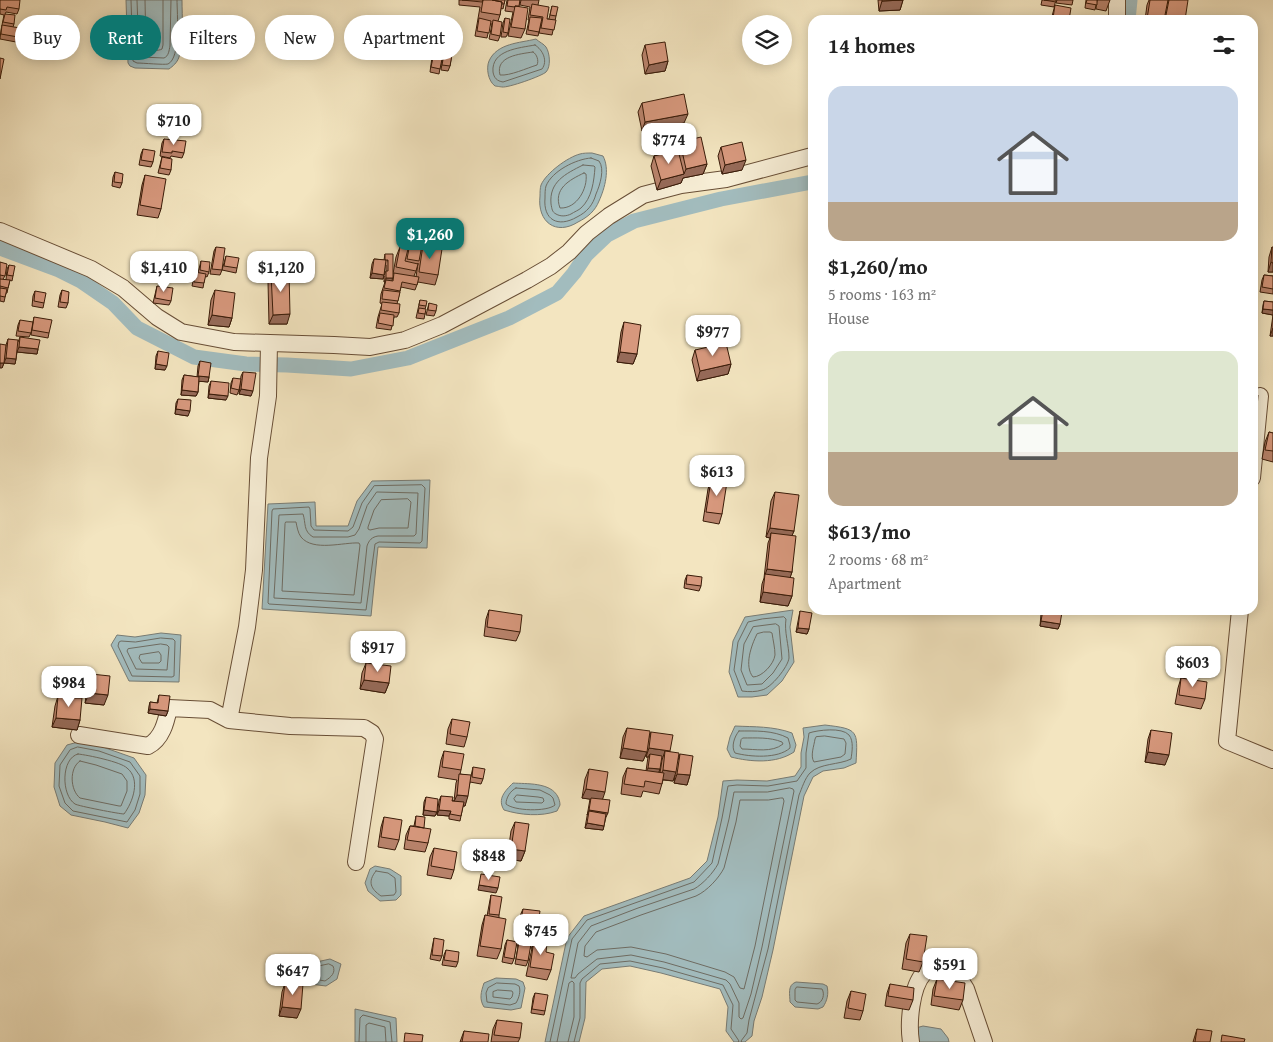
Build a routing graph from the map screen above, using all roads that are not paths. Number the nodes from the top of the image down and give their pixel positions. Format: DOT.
graph roads {
  1 [pos="1117,0"];
  2 [pos="1117,15"];
  3 [pos="808,157"];
  4 [pos="0,231"];
  5 [pos="269,343"];
  6 [pos="1262,394"];
  7 [pos="1258,428"];
  8 [pos="1240,615"];
  9 [pos="229,720"];
  10 [pos="79,734"];
  11 [pos="1273,760"];
  12 [pos="356,862"];
  13 [pos="911,1042"];
  14 [pos="984,1042"];
  1 -- 2 [label="street"];
  3 -- 5 [label="street"];
  4 -- 5 [label="street"];
  5 -- 9 [label="street"];
  6 -- 7 [label="street"];
  8 -- 11 [label="street"];
  9 -- 10 [label="street"];
  9 -- 12 [label="street"];
  13 -- 14 [label="street"];
}
